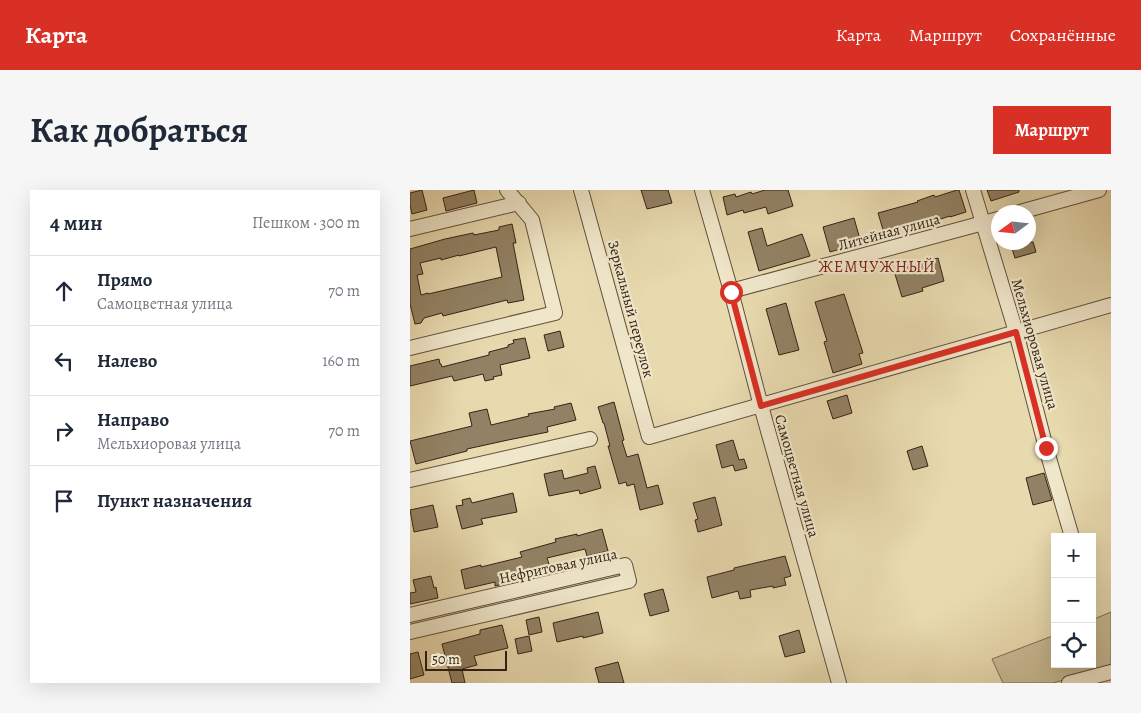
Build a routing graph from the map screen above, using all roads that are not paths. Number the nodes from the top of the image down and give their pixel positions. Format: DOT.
graph roads {
  1 [pos="507,190"];
  2 [pos="581,190"];
  3 [pos="702,190"];
  4 [pos="973,190"];
  5 [pos="1098,190"];
  6 [pos="518,203"];
  7 [pos="1036,207"];
  8 [pos="991,221"];
  9 [pos="982,223"];
  10 [pos="410,229"];
  11 [pos="731,292"];
  12 [pos="1111,305"];
  13 [pos="1016,332"];
  14 [pos="410,348"];
  15 [pos="761,406"];
  16 [pos="590,439"];
  17 [pos="410,480"];
  18 [pos="1071,533"];
  19 [pos="410,615"];
  20 [pos="410,632"];
  21 [pos="1111,672"];
  22 [pos="839,683"];
  23 [pos="1070,683"];
  1 -- 6 [label="street"];
  2 -- 15 [label="street, Зеркальный переулок"];
  3 -- 11 [label="street, Самоцветная улица"];
  4 -- 9 [label="street, Мельхиоровая улица"];
  5 -- 7 [label="street"];
  6 -- 10 [label="street"];
  6 -- 14 [label="street"];
  8 -- 9 [label="street, Литейная улица"];
  9 -- 11 [label="street, Литейная улица"];
  9 -- 13 [label="street, Мельхиоровая улица"];
  11 -- 15 [label="street, Самоцветная улица"];
  12 -- 13 [label="street"];
  13 -- 15 [label="street"];
  13 -- 18 [label="street, Мельхиоровая улица"];
  15 -- 22 [label="street, Самоцветная улица"];
  16 -- 17 [label="street"];
  19 -- 20 [label="street, Нефритовая улица"];
  21 -- 23 [label="street"];
}
